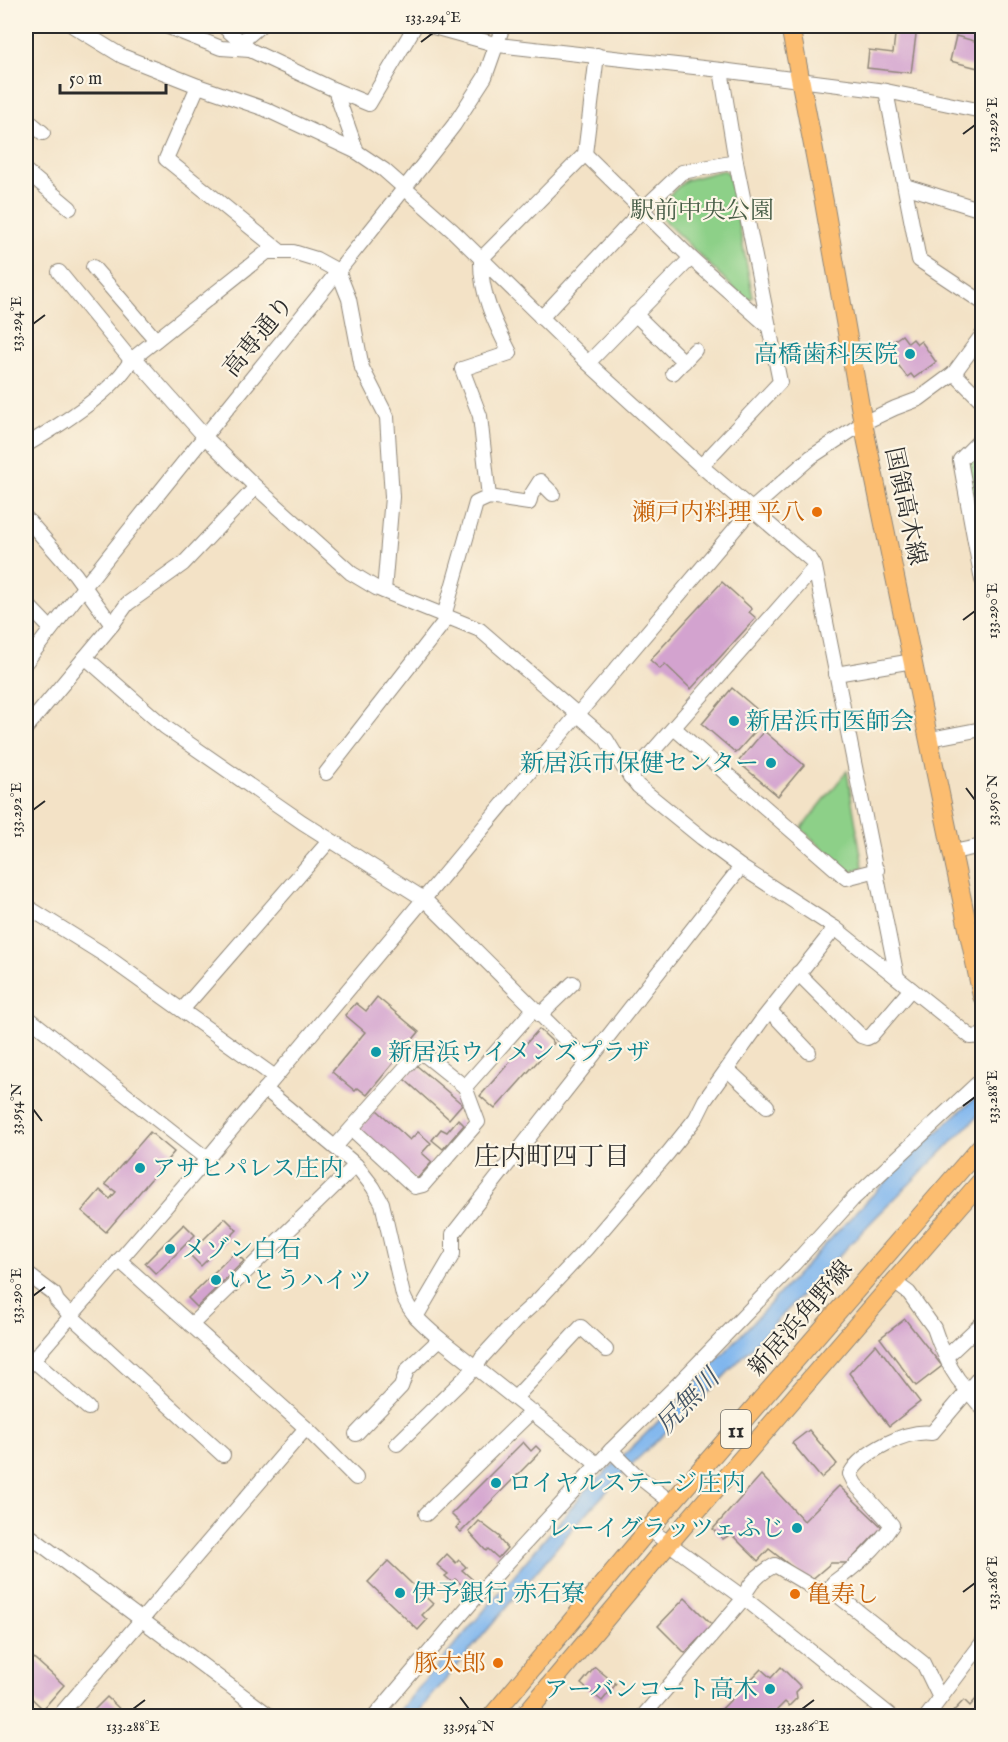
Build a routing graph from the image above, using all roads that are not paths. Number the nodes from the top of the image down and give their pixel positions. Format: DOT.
graph roads {
  1 [pos="73,26"];
  2 [pos="166,26"];
  3 [pos="223,26"];
  4 [pos="260,26"];
  5 [pos="415,26"];
  6 [pos="430,26"];
  7 [pos="503,26"];
  8 [pos="790,26"];
  9 [pos="498,45"];
  10 [pos="245,46"];
  11 [pos="597,55"];
  12 [pos="721,70"];
  13 [pos="800,80"];
  14 [pos="198,86"];
  15 [pos="335,90"];
  16 [pos="886,91"];
  17 [pos="982,111"];
  18 [pos="26,119"];
  19 [pos="43,133"];
  20 [pos="357,152"];
  21 [pos="585,154"];
  22 [pos="736,162"];
  23 [pos="26,171"];
  24 [pos="905,186"];
  25 [pos="405,188"];
  26 [pos="69,208"];
  27 [pos="642,210"];
  28 [pos="982,210"];
  29 [pos="281,252"];
  30 [pos="691,258"];
  31 [pos="481,259"];
  32 [pos="93,267"];
  33 [pos="338,271"];
  34 [pos="59,272"];
  35 [pos="982,302"];
  36 [pos="635,314"];
  37 [pos="541,318"];
  38 [pos="769,327"];
  39 [pos="982,335"];
  40 [pos="156,340"];
  41 [pos="695,350"];
  42 [pos="132,358"];
  43 [pos="684,362"];
  44 [pos="588,363"];
  45 [pos="673,373"];
  46 [pos="954,374"];
  47 [pos="982,401"];
  48 [pos="863,423"];
  49 [pos="206,437"];
  50 [pos="982,438"];
  51 [pos="26,445"];
  52 [pos="701,466"];
  53 [pos="256,488"];
  54 [pos="553,494"];
  55 [pos="489,497"];
  56 [pos="751,510"];
  57 [pos="26,518"];
  58 [pos="815,567"];
  59 [pos="982,580"];
  60 [pos="84,586"];
  61 [pos="384,591"];
  62 [pos="26,603"];
  63 [pos="446,617"];
  64 [pos="112,625"];
  65 [pos="51,629"];
  66 [pos="85,657"];
  67 [pos="914,661"];
  68 [pos="26,662"];
  69 [pos="836,674"];
  70 [pos="578,714"];
  71 [pos="26,728"];
  72 [pos="674,728"];
  73 [pos="982,729"];
  74 [pos="930,739"];
  75 [pos="326,773"];
  76 [pos="630,777"];
  77 [pos="330,840"];
  78 [pos="982,846"];
  79 [pos="953,852"];
  80 [pos="741,867"];
  81 [pos="877,870"];
  82 [pos="424,899"];
  83 [pos="26,906"];
  84 [pos="835,928"];
  85 [pos="798,973"];
  86 [pos="897,977"];
  87 [pos="573,983"];
  88 [pos="911,989"];
  89 [pos="982,996"];
  90 [pos="182,1010"];
  91 [pos="770,1011"];
  92 [pos="537,1012"];
  93 [pos="26,1016"];
  94 [pos="982,1036"];
  95 [pos="809,1052"];
  96 [pos="588,1062"];
  97 [pos="728,1070"];
  98 [pos="275,1077"];
  99 [pos="982,1079"];
  100 [pos="465,1087"];
  101 [pos="265,1089"];
  102 [pos="767,1106"];
  103 [pos="352,1129"];
  104 [pos="982,1144"];
  105 [pos="335,1147"];
  106 [pos="207,1159"];
  107 [pos="356,1165"];
  108 [pos="982,1180"];
  109 [pos="119,1260"];
  110 [pos="26,1273"];
  111 [pos="894,1282"];
  112 [pos="70,1315"];
  113 [pos="416,1317"];
  114 [pos="982,1323"];
  115 [pos="191,1325"];
  116 [pos="440,1340"];
  117 [pos="606,1350"];
  118 [pos="946,1357"];
  119 [pos="29,1364"];
  120 [pos="476,1367"];
  121 [pos="982,1374"];
  122 [pos="968,1390"];
  123 [pos="515,1398"];
  124 [pos="88,1408"];
  125 [pos="982,1408"];
  126 [pos="532,1411"];
  127 [pos="306,1428"];
  128 [pos="356,1434"];
  129 [pos="398,1444"];
  130 [pos="613,1452"];
  131 [pos="224,1455"];
  132 [pos="597,1464"];
  133 [pos="356,1478"];
  134 [pos="672,1503"];
  135 [pos="426,1514"];
  136 [pos="649,1528"];
  137 [pos="26,1533"];
  138 [pos="669,1543"];
  139 [pos="831,1590"];
  140 [pos="744,1598"];
  141 [pos="142,1619"];
  142 [pos="982,1643"];
  143 [pos="940,1698"];
  144 [pos="59,1716"];
  145 [pos="270,1716"];
  146 [pos="375,1716"];
  147 [pos="492,1716"];
  148 [pos="525,1716"];
  149 [pos="643,1716"];
  150 [pos="891,1716"];
  151 [pos="927,1716"];
  1 -- 14 [label="street"];
  2 -- 10 [label="street"];
  3 -- 10 [label="street"];
  4 -- 10 [label="street"];
  5 -- 15 [label="street"];
  6 -- 9 [label="street"];
  7 -- 9 [label="street, 高専通り"];
  8 -- 13 [label="main road, 国領高木線"];
  9 -- 11 [label="street"];
  9 -- 25 [label="street, 高専通り"];
  10 -- 15 [label="street"];
  11 -- 12 [label="street"];
  11 -- 21 [label="street"];
  12 -- 13 [label="street"];
  12 -- 22 [label="street"];
  13 -- 16 [label="street"];
  13 -- 48 [label="main road, 国領高木線"];
  14 -- 20 [label="street"];
  14 -- 29 [label="street"];
  15 -- 20 [label="street"];
  16 -- 17 [label="street"];
  16 -- 24 [label="street"];
  18 -- 19 [label="street"];
  20 -- 25 [label="street"];
  21 -- 27 [label="street"];
  21 -- 31 [label="street"];
  22 -- 27 [label="street"];
  22 -- 38 [label="street"];
  23 -- 26 [label="street"];
  24 -- 28 [label="street"];
  24 -- 35 [label="street"];
  25 -- 31 [label="street"];
  25 -- 33 [label="street, 高専通り"];
  27 -- 30 [label="street"];
  27 -- 37 [label="street"];
  29 -- 33 [label="street"];
  29 -- 40 [label="street"];
  30 -- 36 [label="street"];
  30 -- 38 [label="street"];
  31 -- 37 [label="street"];
  31 -- 55 [label="street"];
  32 -- 40 [label="street"];
  33 -- 49 [label="street, 高専通り"];
  33 -- 61 [label="street"];
  34 -- 42 [label="street"];
  36 -- 43 [label="street"];
  36 -- 44 [label="street"];
  37 -- 44 [label="street"];
  38 -- 52 [label="street"];
  39 -- 46 [label="street"];
  40 -- 42 [label="street"];
  41 -- 43 [label="street"];
  42 -- 49 [label="street"];
  42 -- 51 [label="street"];
  43 -- 45 [label="street"];
  44 -- 52 [label="street"];
  46 -- 47 [label="street"];
  46 -- 48 [label="street"];
  48 -- 56 [label="street"];
  48 -- 67 [label="main road, 国領高木線"];
  49 -- 53 [label="street"];
  49 -- 60 [label="street, 高専通り"];
  50 -- 59 [label="street"];
  52 -- 56 [label="street"];
  53 -- 61 [label="street"];
  53 -- 64 [label="street"];
  54 -- 55 [label="street"];
  55 -- 63 [label="street"];
  56 -- 58 [label="street"];
  56 -- 70 [label="street"];
  57 -- 60 [label="street"];
  58 -- 69 [label="street"];
  58 -- 72 [label="street"];
  60 -- 64 [label="street"];
  60 -- 65 [label="street, 高専通り"];
  61 -- 63 [label="street"];
  62 -- 65 [label="street"];
  63 -- 70 [label="street"];
  63 -- 75 [label="street"];
  64 -- 66 [label="street"];
  65 -- 68 [label="street, 高専通り"];
  66 -- 71 [label="street"];
  66 -- 77 [label="street"];
  67 -- 69 [label="street"];
  67 -- 74 [label="main road, 国領高木線"];
  69 -- 81 [label="street"];
  70 -- 76 [label="street"];
  70 -- 82 [label="street"];
  72 -- 76 [label="street"];
  72 -- 81 [label="street"];
  73 -- 74 [label="street"];
  74 -- 79 [label="main road, 国領高木線"];
  76 -- 80 [label="street"];
  77 -- 82 [label="street"];
  77 -- 90 [label="street"];
  78 -- 79 [label="street"];
  79 -- 89 [label="main road, 国領高木線"];
  80 -- 84 [label="street"];
  80 -- 96 [label="street"];
  81 -- 86 [label="street"];
  82 -- 92 [label="street"];
  82 -- 98 [label="street"];
  83 -- 90 [label="street"];
  84 -- 85 [label="street"];
  84 -- 86 [label="street"];
  85 -- 88 [label="street"];
  85 -- 91 [label="street"];
  86 -- 88 [label="street"];
  87 -- 92 [label="street"];
  88 -- 94 [label="street"];
  90 -- 98 [label="street"];
  91 -- 95 [label="street"];
  91 -- 97 [label="street"];
  92 -- 96 [label="street"];
  92 -- 100 [label="street"];
  93 -- 106 [label="street"];
  96 -- 113 [label="street"];
  97 -- 102 [label="street"];
  97 -- 120 [label="street"];
  98 -- 101 [label="street"];
  99 -- 130 [label="street"];
  100 -- 103 [label="street"];
  100 -- 103 [label="street"];
  101 -- 105 [label="street"];
  101 -- 106 [label="street"];
  103 -- 105 [label="street"];
  104 -- 134 [label="main road, 新居浜角野線 / 11"];
  105 -- 107 [label="street"];
  106 -- 109 [label="street"];
  107 -- 113 [label="street"];
  107 -- 115 [label="street"];
  108 -- 111 [label="main road, 新居浜角野線 / 11"];
  109 -- 112 [label="street"];
  109 -- 115 [label="street"];
  110 -- 112 [label="street"];
  111 -- 118 [label="street"];
  111 -- 138 [label="main road, 新居浜角野線 / 11"];
  112 -- 119 [label="street"];
  112 -- 131 [label="street"];
  113 -- 116 [label="street"];
  114 -- 118 [label="street"];
  115 -- 127 [label="street"];
  116 -- 120 [label="street"];
  116 -- 128 [label="street"];
  117 -- 123 [label="street"];
  118 -- 122 [label="street"];
  119 -- 124 [label="street"];
  120 -- 123 [label="street"];
  120 -- 129 [label="street"];
  121 -- 122 [label="street"];
  122 -- 125 [label="street"];
  122 -- 139 [label="street"];
  123 -- 126 [label="street"];
  126 -- 132 [label="street"];
  126 -- 135 [label="street"];
  127 -- 133 [label="street"];
  127 -- 141 [label="street"];
  130 -- 132 [label="street"];
  130 -- 134 [label="street"];
  132 -- 146 [label="street"];
  134 -- 136 [label="main road, 新居浜角野線 / 11"];
  136 -- 138 [label="street"];
  136 -- 147 [label="main road, 新居浜角野線 / 11"];
  137 -- 141 [label="street"];
  138 -- 140 [label="street"];
  138 -- 148 [label="main road, 新居浜角野線 / 11"];
  139 -- 140 [label="street"];
  139 -- 143 [label="street"];
  140 -- 149 [label="street"];
  140 -- 150 [label="street"];
  141 -- 144 [label="street"];
  141 -- 145 [label="street"];
  142 -- 143 [label="street"];
  143 -- 151 [label="street"];
}
